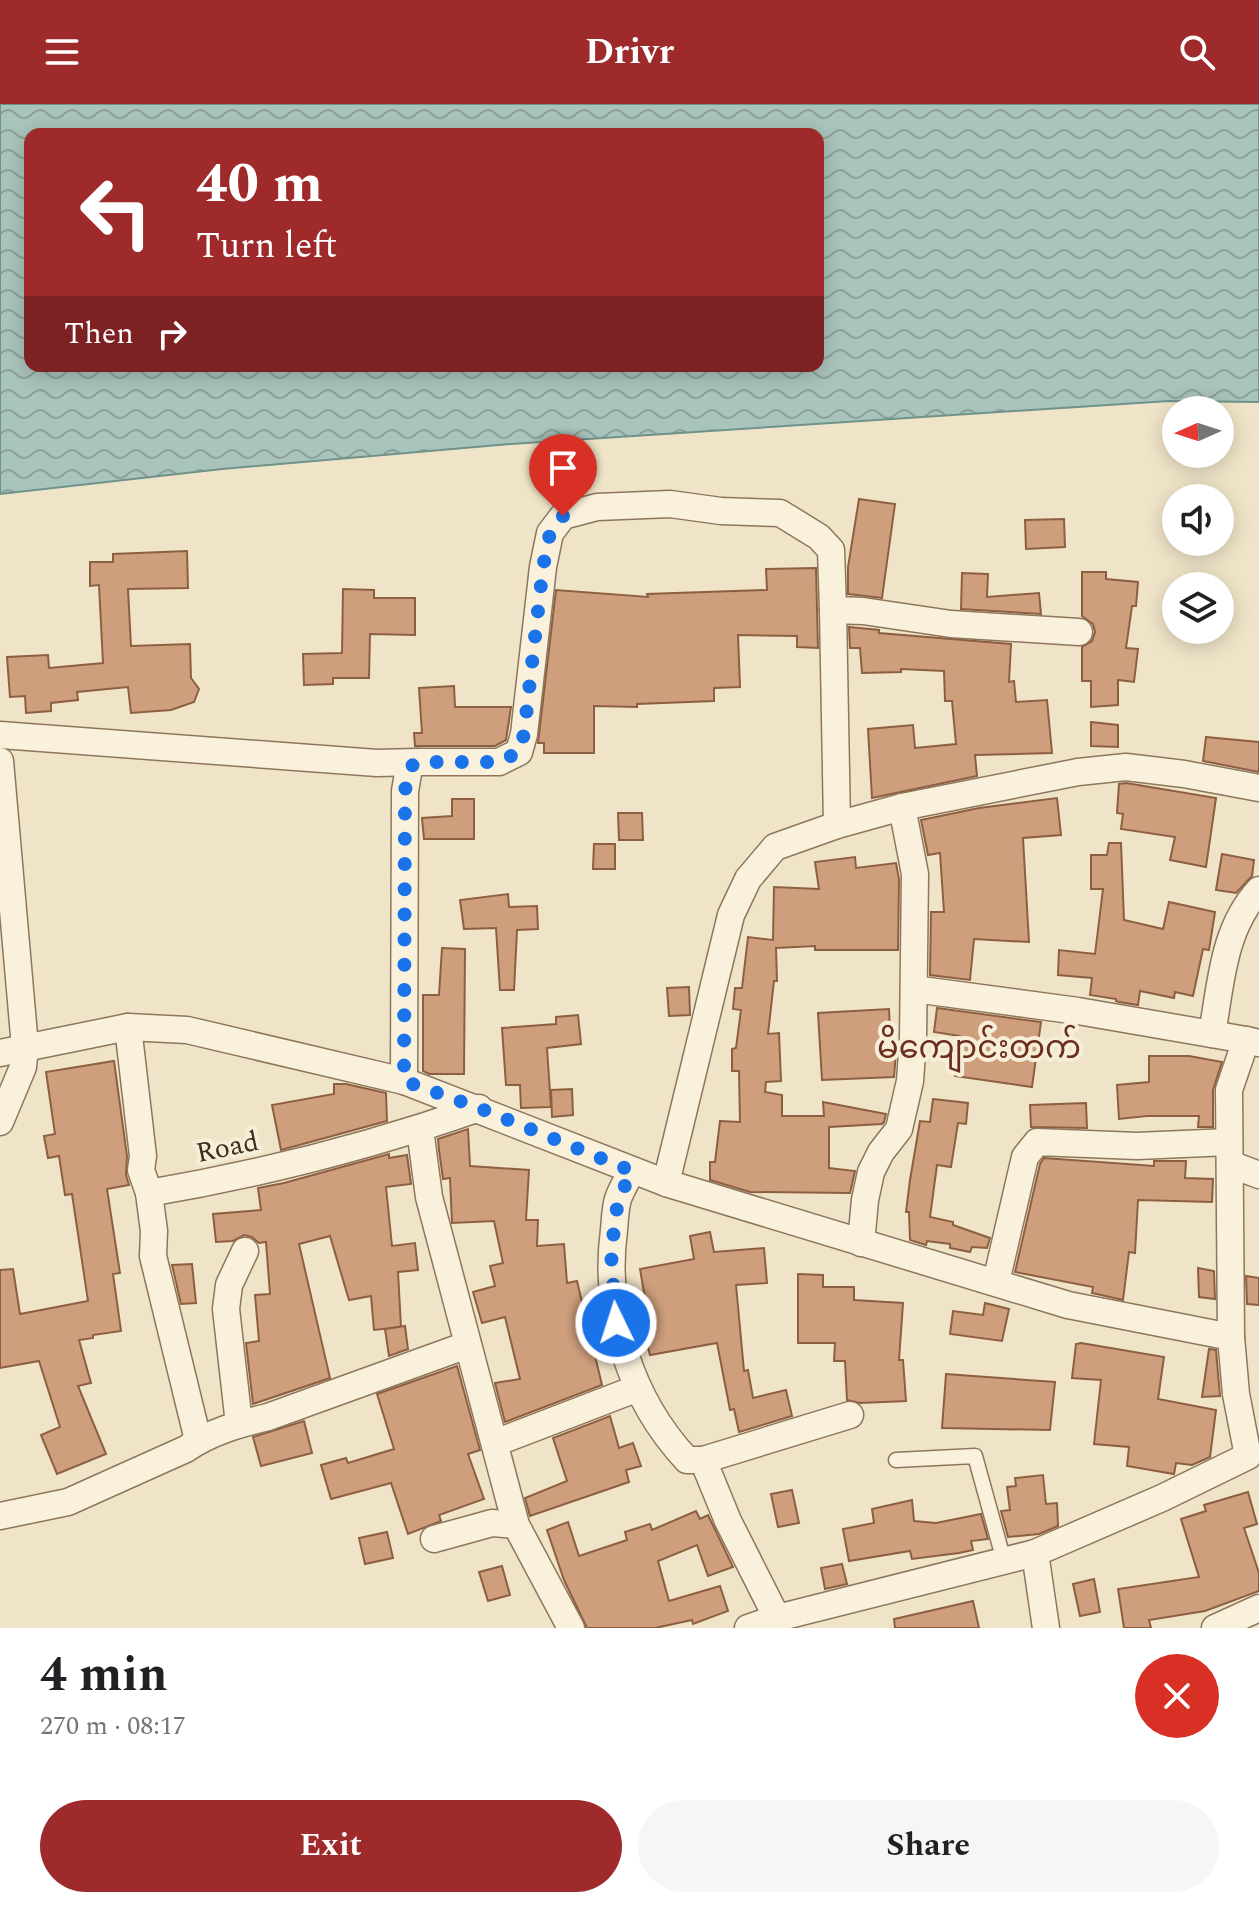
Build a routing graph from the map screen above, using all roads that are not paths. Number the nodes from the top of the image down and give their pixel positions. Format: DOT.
graph roads {
  1 [pos="833,610"];
  2 [pos="1079,632"];
  3 [pos="0,735"];
  4 [pos="0,761"];
  5 [pos="417,762"];
  6 [pos="1259,788"];
  7 [pos="902,807"];
  8 [pos="837,825"];
  9 [pos="1259,890"];
  10 [pos="914,989"];
  11 [pos="128,1027"];
  12 [pos="1212,1034"];
  13 [pos="1253,1042"];
  14 [pos="12,1050"];
  15 [pos="404,1081"];
  16 [pos="479,1108"];
  17 [pos="0,1122"];
  18 [pos="420,1129"];
  19 [pos="1230,1153"];
  20 [pos="632,1171"];
  21 [pos="1259,1175"];
  22 [pos="666,1183"];
  23 [pos="149,1193"];
  24 [pos="861,1243"];
  25 [pos="245,1251"];
  26 [pos="996,1282"];
  27 [pos="1231,1337"];
  28 [pos="467,1345"];
  29 [pos="638,1388"];
  30 [pos="850,1415"];
  31 [pos="239,1424"];
  32 [pos="198,1440"];
  33 [pos="495,1443"];
  34 [pos="1254,1454"];
  35 [pos="703,1460"];
  36 [pos="896,1460"];
  37 [pos="0,1516"];
  38 [pos="516,1525"];
  39 [pos="434,1539"];
  40 [pos="1035,1553"];
  41 [pos="1004,1561"];
  42 [pos="1259,1608"];
  43 [pos="777,1618"];
  44 [pos="571,1628"];
  45 [pos="748,1628"];
  46 [pos="1046,1628"];
  47 [pos="1215,1628"];
  1 -- 2 [label="street"];
  1 -- 5 [label="street"];
  1 -- 8 [label="street"];
  3 -- 5 [label="street"];
  4 -- 14 [label="street"];
  5 -- 15 [label="street"];
  6 -- 7 [label="street"];
  7 -- 8 [label="street"];
  7 -- 10 [label="street"];
  8 -- 22 [label="street"];
  9 -- 12 [label="street"];
  10 -- 12 [label="street"];
  10 -- 24 [label="street"];
  11 -- 14 [label="street"];
  11 -- 15 [label="street"];
  11 -- 23 [label="street"];
  12 -- 13 [label="street"];
  13 -- 19 [label="street"];
  14 -- 17 [label="street"];
  15 -- 16 [label="street"];
  16 -- 18 [label="street, Road"];
  16 -- 20 [label="street"];
  18 -- 23 [label="street, Road"];
  18 -- 28 [label="street"];
  19 -- 21 [label="street"];
  19 -- 26 [label="street"];
  19 -- 27 [label="street"];
  20 -- 22 [label="street"];
  20 -- 29 [label="street"];
  22 -- 24 [label="street"];
  23 -- 32 [label="street"];
  24 -- 26 [label="street"];
  25 -- 31 [label="street"];
  26 -- 27 [label="street"];
  27 -- 34 [label="street"];
  28 -- 31 [label="street"];
  28 -- 33 [label="street"];
  29 -- 33 [label="street"];
  29 -- 35 [label="street"];
  30 -- 35 [label="street"];
  31 -- 32 [label="street"];
  32 -- 37 [label="street"];
  33 -- 38 [label="street"];
  34 -- 40 [label="street"];
  35 -- 43 [label="street"];
  36 -- 41 [label="lane"];
  38 -- 39 [label="street"];
  38 -- 44 [label="street"];
  40 -- 41 [label="street"];
  40 -- 46 [label="street"];
  41 -- 43 [label="street"];
  42 -- 47 [label="street"];
  43 -- 45 [label="street"];
}
